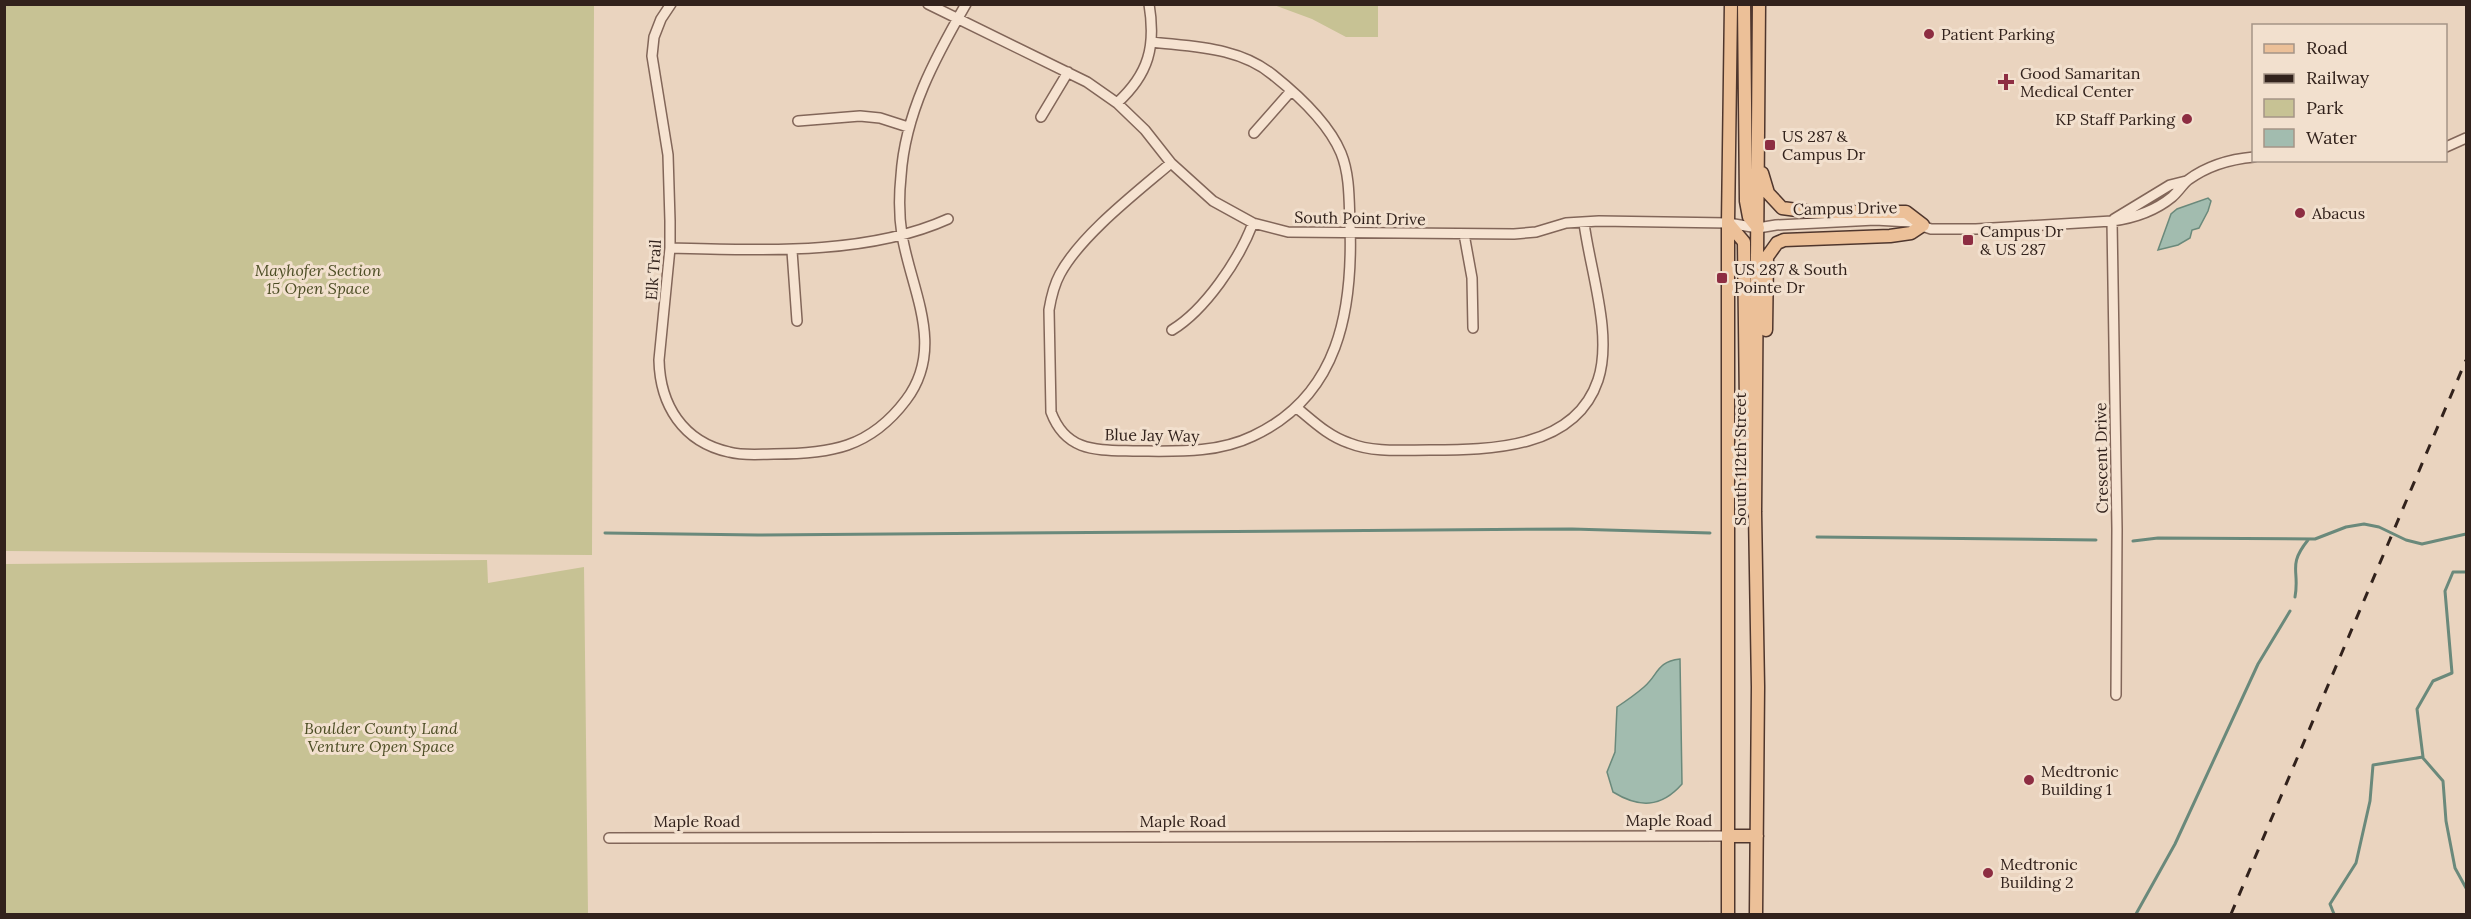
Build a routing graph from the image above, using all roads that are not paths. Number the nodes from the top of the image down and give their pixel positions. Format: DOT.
graph roads {
  1 [pos="671,4"];
  2 [pos="927,4"];
  3 [pos="966,4"];
  4 [pos="1149,4"];
  5 [pos="1731,4"];
  6 [pos="1744,4"];
  7 [pos="1759,4"];
  8 [pos="958,18"];
  9 [pos="1152,42"];
  10 [pos="1068,72"];
  11 [pos="1291,91"];
  12 [pos="1118,103"];
  13 [pos="1041,117"];
  14 [pos="798,121"];
  15 [pos="908,127"];
  16 [pos="1254,133"];
  17 [pos="2466,138"];
  18 [pos="2447,146"];
  19 [pos="2252,157"];
  20 [pos="1758,159"];
  21 [pos="1172,163"];
  22 [pos="948,219"];
  23 [pos="2112,221"];
  24 [pos="1584,223"];
  25 [pos="1728,223"];
  26 [pos="1253,224"];
  27 [pos="1923,225"];
  28 [pos="1758,228"];
  29 [pos="902,233"];
  30 [pos="1350,233"];
  31 [pos="1464,234"];
  32 [pos="670,248"];
  33 [pos="792,251"];
  34 [pos="797,321"];
  35 [pos="1473,328"];
  36 [pos="1172,330"];
  37 [pos="1296,408"];
  38 [pos="1755,512"];
  39 [pos="2116,695"];
  40 [pos="1730,836"];
  41 [pos="1757,836"];
  42 [pos="609,838"];
  43 [pos="1728,915"];
  44 [pos="1756,915"];
  1 -- 32 [label="street, Elk Trail"];
  2 -- 8 [label="street"];
  3 -- 8 [label="street, Elk Trail"];
  4 -- 9 [label="street"];
  5 -- 25 [label="main road, South 112th Street"];
  6 -- 28 [label="main road"];
  7 -- 20 [label="main road, South 112th Street"];
  8 -- 10 [label="street, South Point Drive"];
  8 -- 15 [label="street, Elk Trail"];
  9 -- 11 [label="street, Blue Jay Way"];
  9 -- 12 [label="street"];
  10 -- 12 [label="street, South Point Drive"];
  10 -- 13 [label="street"];
  11 -- 16 [label="street"];
  11 -- 30 [label="street, Blue Jay Way"];
  12 -- 21 [label="street, South Point Drive"];
  14 -- 15 [label="street"];
  15 -- 29 [label="street, Elk Trail"];
  17 -- 18 [label="street"];
  19 -- 23 [label="street"];
  20 -- 27 [label="main road"];
  20 -- 28 [label="main road, South 112th Street"];
  21 -- 26 [label="street, South Point Drive"];
  21 -- 37 [label="street, Blue Jay Way"];
  22 -- 29 [label="street"];
  23 -- 27 [label="street, Campus Drive"];
  23 -- 39 [label="street, Crescent Drive"];
  24 -- 25 [label="street, South Point Drive"];
  24 -- 31 [label="street, South Point Drive"];
  24 -- 37 [label="street"];
  25 -- 28 [label="street, South Point Drive"];
  25 -- 38 [label="main road"];
  25 -- 40 [label="main road, South 112th Street"];
  26 -- 30 [label="street, South Point Drive"];
  26 -- 36 [label="street"];
  27 -- 28 [label="street, Campus Drive"];
  27 -- 38 [label="main road"];
  28 -- 38 [label="main road, South 112th Street"];
  29 -- 32 [label="street, Elk Trail"];
  29 -- 33 [label="street"];
  30 -- 31 [label="street, South Point Drive"];
  30 -- 37 [label="street, Blue Jay Way"];
  31 -- 35 [label="street"];
  32 -- 33 [label="street"];
  33 -- 34 [label="street"];
  38 -- 41 [label="main road, South 112th Street"];
  40 -- 41 [label="main road, Maple Road"];
  40 -- 42 [label="street, Maple Road"];
  40 -- 43 [label="main road, South 112th Street"];
  41 -- 44 [label="main road, South 112th Street"];
}
